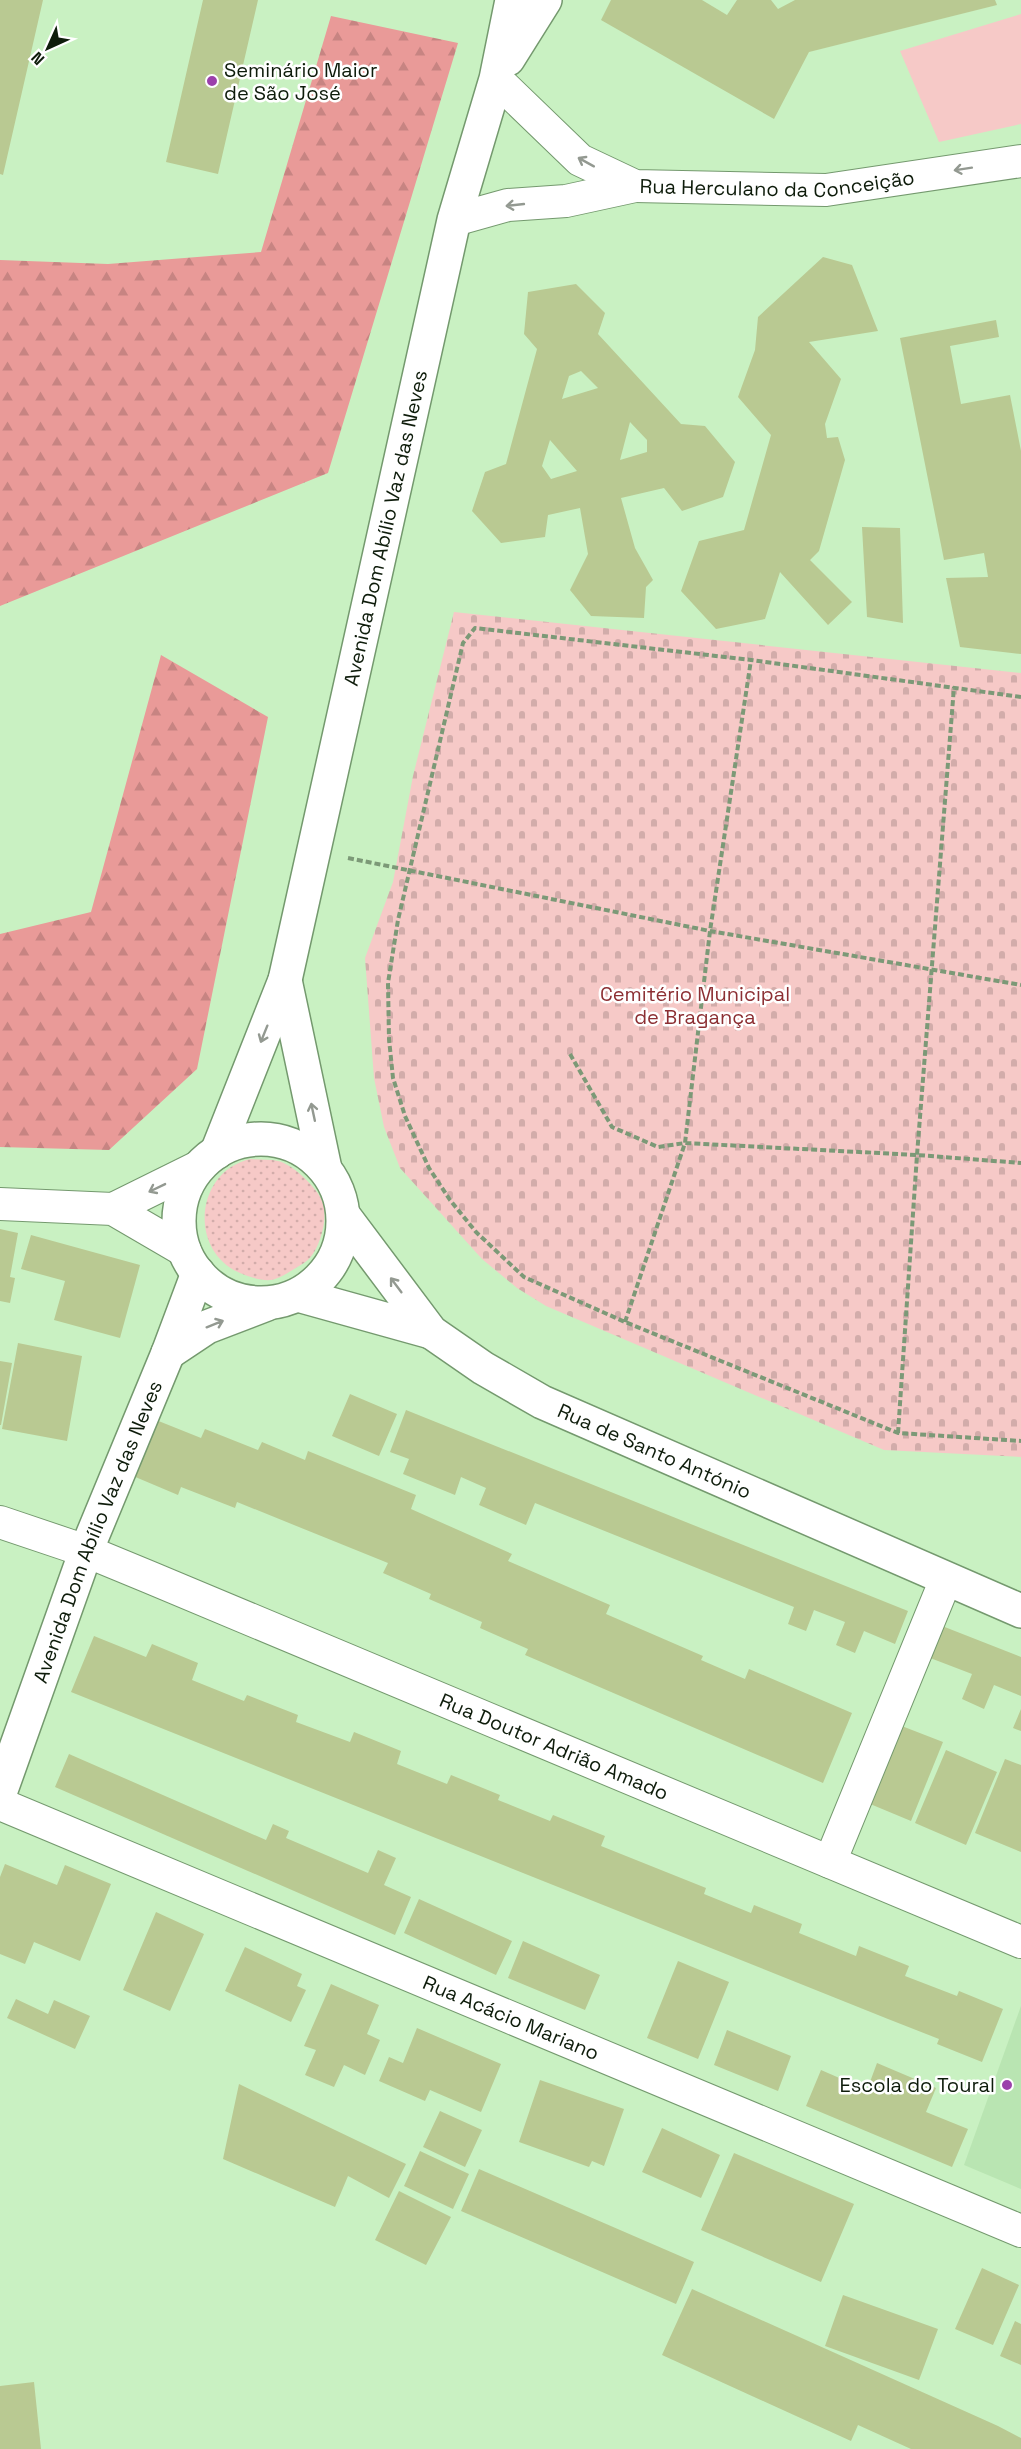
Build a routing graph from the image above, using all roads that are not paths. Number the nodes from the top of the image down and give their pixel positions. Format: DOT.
graph roads {
  1 [pos="512,0"];
  2 [pos="545,0"];
  3 [pos="496,79"];
  4 [pos="1021,161"];
  5 [pos="635,186"];
  6 [pos="454,220"];
  7 [pos="285,980"];
  8 [pos="208,1159"];
  9 [pos="325,1169"];
  10 [pos="0,1204"];
  11 [pos="113,1209"];
  12 [pos="344,1216"];
  13 [pos="191,1262"];
  14 [pos="298,1295"];
  15 [pos="267,1304"];
  16 [pos="431,1332"];
  17 [pos="168,1353"];
  18 [pos="0,1522"];
  19 [pos="86,1551"];
  20 [pos="946,1579"];
  21 [pos="1021,1611"];
  22 [pos="0,1793"];
  23 [pos="0,1804"];
  24 [pos="830,1862"];
  25 [pos="1021,1942"];
  26 [pos="1021,2231"];
  1 -- 3 [label="street, Avenida Dom Abílio Vaz das Neves"];
  2 -- 3 [label="street, Avenida Dom Abílio Vaz das Neves"];
  5 -- 3 [label="street, Rua Herculano da Conceição, one-way"];
  3 -- 6 [label="street, Avenida Dom Abílio Vaz das Neves"];
  4 -- 5 [label="street, Rua Herculano da Conceição, one-way"];
  5 -- 6 [label="street, one-way"];
  6 -- 7 [label="street, Avenida Dom Abílio Vaz das Neves"];
  7 -- 8 [label="street, Avenida Dom Abílio Vaz das Neves, one-way"];
  9 -- 7 [label="street, one-way"];
  8 -- 9 [label="street"];
  8 -- 11 [label="street, one-way"];
  8 -- 13 [label="street"];
  9 -- 12 [label="street"];
  10 -- 11 [label="street"];
  11 -- 13 [label="street"];
  12 -- 14 [label="street"];
  16 -- 12 [label="street, Rua de Santo António, one-way"];
  13 -- 15 [label="street"];
  13 -- 17 [label="street, Avenida Dom Abílio Vaz das Neves"];
  14 -- 15 [label="street"];
  14 -- 16 [label="street"];
  17 -- 15 [label="street, one-way"];
  16 -- 20 [label="street, Rua de Santo António"];
  17 -- 19 [label="street, Avenida Dom Abílio Vaz das Neves"];
  18 -- 19 [label="street, Rua Doutor Adrião Amado"];
  19 -- 22 [label="street, Avenida Dom Abílio Vaz das Neves"];
  19 -- 24 [label="street, Rua Doutor Adrião Amado"];
  20 -- 21 [label="street, Rua de Santo António"];
  20 -- 24 [label="street"];
  23 -- 26 [label="street, Rua Acácio Mariano"];
  24 -- 25 [label="street, Rua Doutor Adrião Amado"];
}
